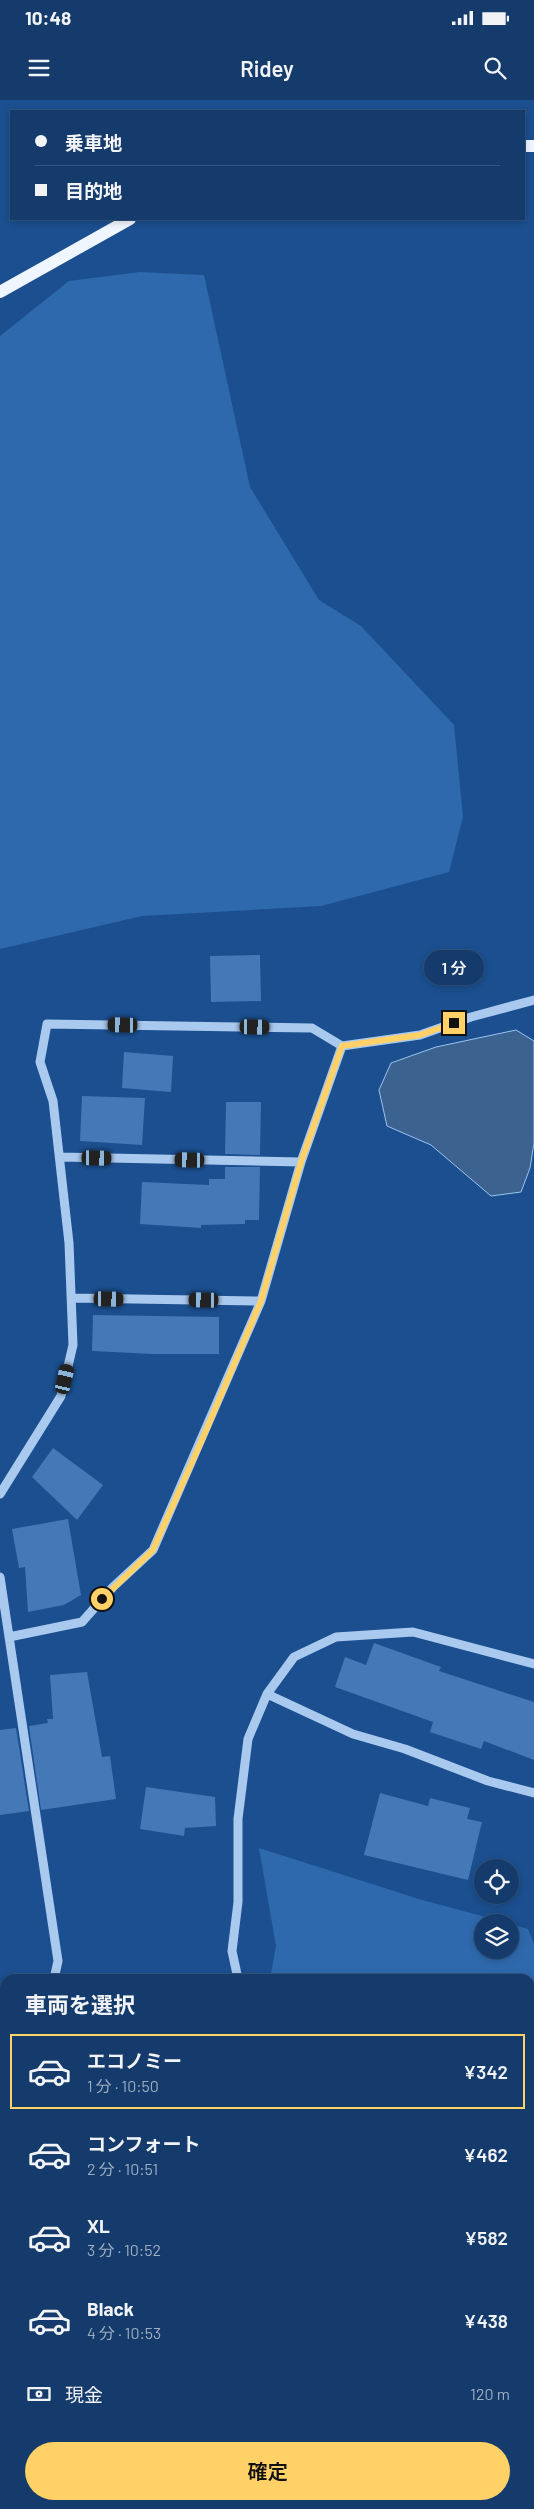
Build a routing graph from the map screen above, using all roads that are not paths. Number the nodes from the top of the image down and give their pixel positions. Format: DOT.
graph roads {
  1 [pos="128,220"];
  2 [pos="0,292"];
  3 [pos="534,1000"];
  4 [pos="342,1046"];
  5 [pos="60,1157"];
  6 [pos="301,1162"];
  7 [pos="72,1298"];
  8 [pos="261,1301"];
  9 [pos="0,1494"];
  10 [pos="0,1577"];
  11 [pos="9,1637"];
  12 [pos="534,1664"];
  13 [pos="267,1694"];
  14 [pos="534,1793"];
  15 [pos="55,1974"];
  16 [pos="237,1974"];
  1 -- 2 [label="main road"];
  3 -- 4 [label="street"];
  4 -- 5 [label="street"];
  4 -- 6 [label="street"];
  5 -- 6 [label="street"];
  5 -- 7 [label="street"];
  6 -- 8 [label="street"];
  7 -- 8 [label="street"];
  7 -- 9 [label="street"];
  8 -- 11 [label="street"];
  10 -- 11 [label="street"];
  11 -- 15 [label="street"];
  12 -- 13 [label="street"];
  13 -- 14 [label="street"];
  13 -- 16 [label="street"];
}
